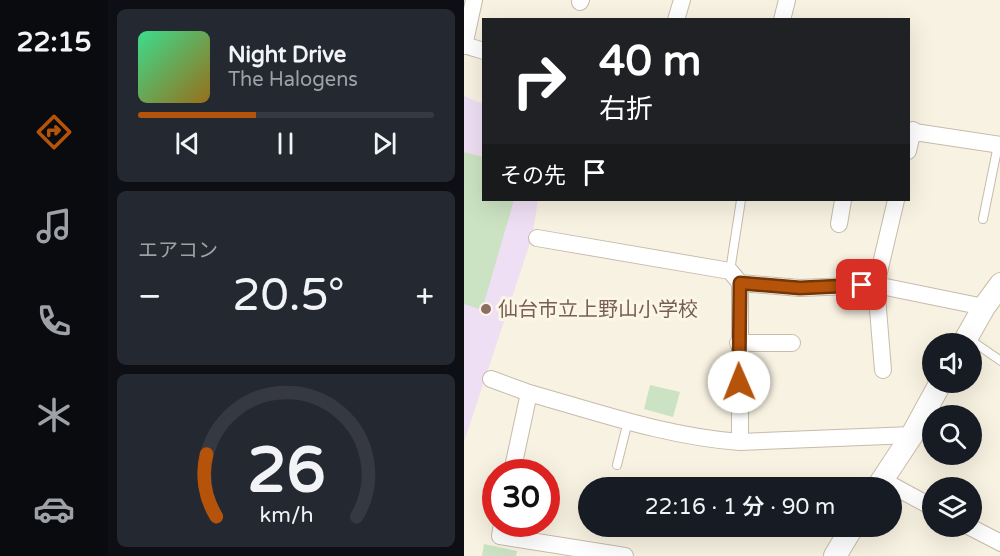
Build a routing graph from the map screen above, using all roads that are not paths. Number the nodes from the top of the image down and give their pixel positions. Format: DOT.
graph roads {
  1 [pos="474,0"];
  2 [pos="682,0"];
  3 [pos="787,0"];
  4 [pos="677,18"];
  5 [pos="782,18"];
  6 [pos="464,45"];
  7 [pos="482,50"];
  8 [pos="910,131"];
  9 [pos="999,145"];
  10 [pos="741,201"];
  11 [pos="844,201"];
  12 [pos="896,201"];
  13 [pos="983,219"];
  14 [pos="839,224"];
  15 [pos="537,238"];
  16 [pos="735,277"];
  17 [pos="1001,284"];
  18 [pos="876,285"];
  19 [pos="984,307"];
  20 [pos="969,333"];
  21 [pos="738,343"];
  22 [pos="792,343"];
  23 [pos="982,350"];
  24 [pos="1001,361"];
  25 [pos="883,370"];
  26 [pos="491,379"];
  27 [pos="528,393"];
  28 [pos="935,393"];
  29 [pos="628,421"];
  30 [pos="911,435"];
  31 [pos="740,442"];
  32 [pos="515,459"];
  33 [pos="617,465"];
  34 [pos="884,477"];
  35 [pos="902,494"];
  36 [pos="922,503"];
  37 [pos="982,533"];
  38 [pos="506,537"];
  39 [pos="847,537"];
  40 [pos="1001,543"];
  41 [pos="625,556"];
  42 [pos="836,556"];
  1 -- 6 [label="street"];
  2 -- 4 [label="street"];
  3 -- 5 [label="street"];
  6 -- 7 [label="street"];
  8 -- 9 [label="street"];
  9 -- 13 [label="lane"];
  10 -- 16 [label="lane"];
  11 -- 14 [label="street"];
  12 -- 18 [label="street"];
  15 -- 16 [label="street"];
  16 -- 18 [label="street"];
  16 -- 21 [label="street"];
  17 -- 19 [label="street"];
  18 -- 19 [label="street"];
  18 -- 25 [label="street"];
  19 -- 20 [label="street"];
  21 -- 22 [label="street"];
  21 -- 31 [label="street"];
  23 -- 24 [label="lane"];
  26 -- 27 [label="street"];
  27 -- 29 [label="street"];
  27 -- 32 [label="street"];
  28 -- 30 [label="street"];
  29 -- 31 [label="street"];
  29 -- 33 [label="lane"];
  30 -- 31 [label="street"];
  30 -- 34 [label="street"];
  35 -- 36 [label="street"];
  37 -- 40 [label="street"];
  38 -- 41 [label="street"];
  39 -- 42 [label="street"];
}
